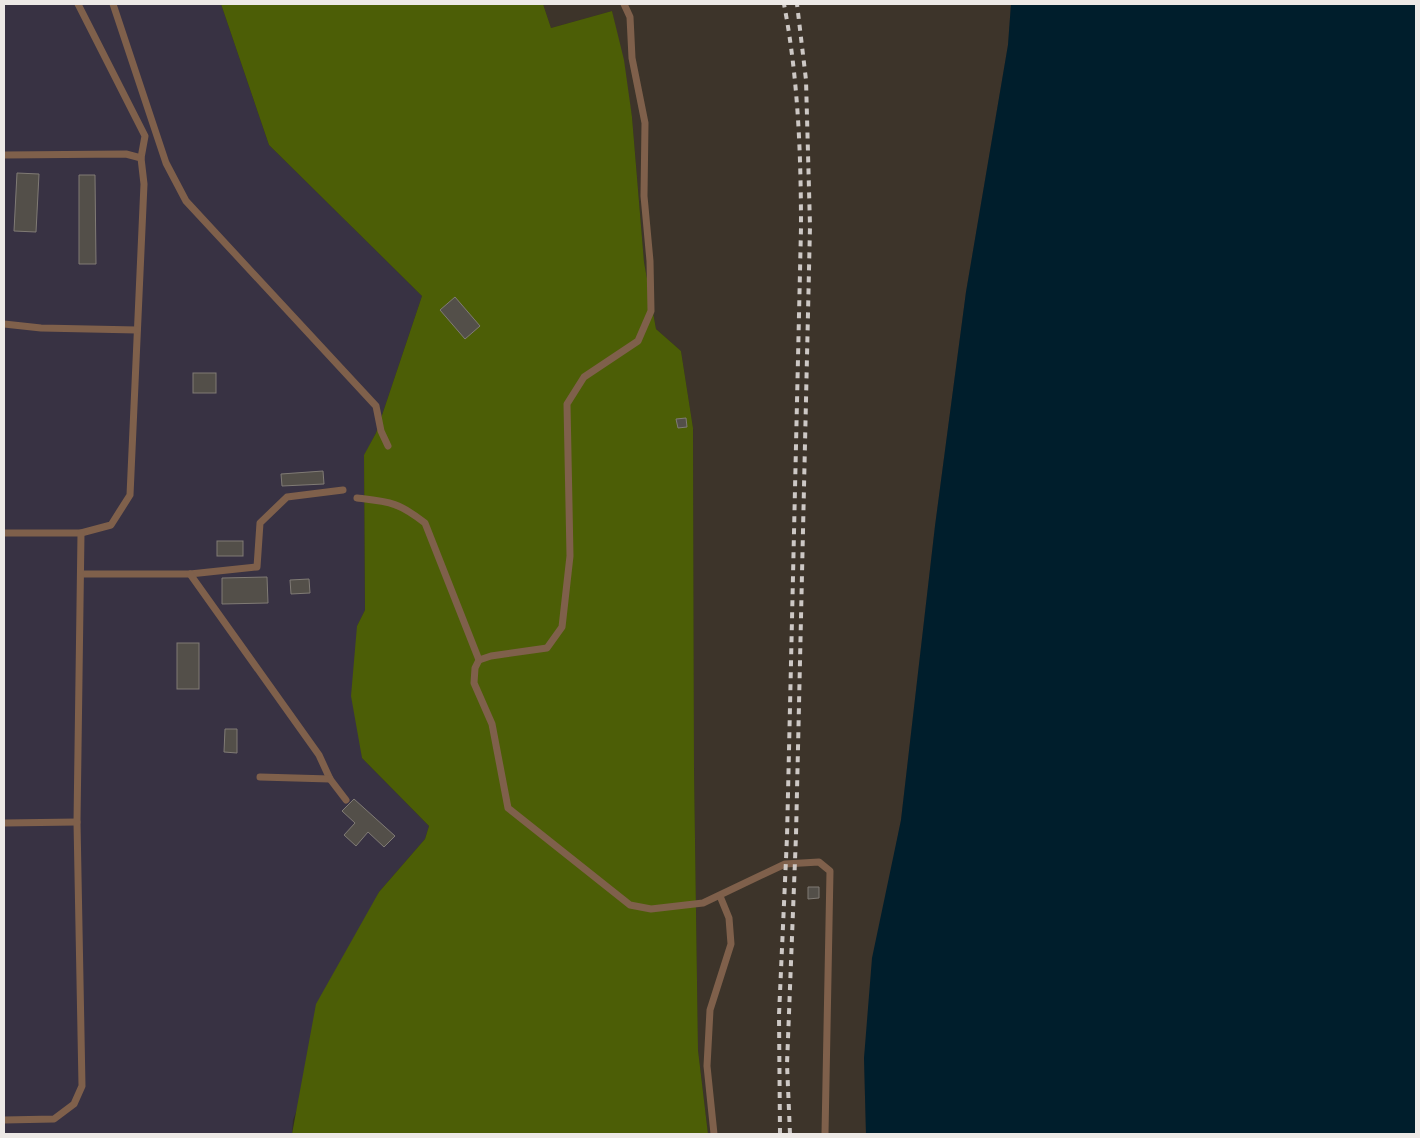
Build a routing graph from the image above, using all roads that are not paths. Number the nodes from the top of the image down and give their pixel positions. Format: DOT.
graph roads {
  1 [pos="78,4"];
  2 [pos="113,4"];
  3 [pos="624,4"];
  4 [pos="4,155"];
  5 [pos="141,158"];
  6 [pos="4,324"];
  7 [pos="137,330"];
  8 [pos="388,446"];
  9 [pos="343,490"];
  10 [pos="357,498"];
  11 [pos="4,533"];
  12 [pos="81,533"];
  13 [pos="81,574"];
  14 [pos="190,574"];
  15 [pos="480,660"];
  16 [pos="260,777"];
  17 [pos="330,779"];
  18 [pos="346,800"];
  19 [pos="77,822"];
  20 [pos="4,823"];
  21 [pos="720,896"];
  22 [pos="4,1120"];
  23 [pos="714,1134"];
  24 [pos="825,1134"];
  1 -- 5 [label="lane"];
  2 -- 8 [label="lane"];
  3 -- 15 [label="lane"];
  4 -- 5 [label="lane"];
  5 -- 7 [label="lane"];
  6 -- 7 [label="lane"];
  7 -- 12 [label="lane"];
  9 -- 14 [label="lane"];
  10 -- 15 [label="lane"];
  11 -- 12 [label="lane"];
  12 -- 13 [label="lane"];
  13 -- 14 [label="lane"];
  13 -- 19 [label="lane"];
  14 -- 17 [label="lane"];
  15 -- 21 [label="lane"];
  16 -- 17 [label="lane"];
  17 -- 18 [label="lane"];
  19 -- 20 [label="lane"];
  19 -- 22 [label="lane"];
  21 -- 23 [label="lane"];
  21 -- 24 [label="lane"];
}
